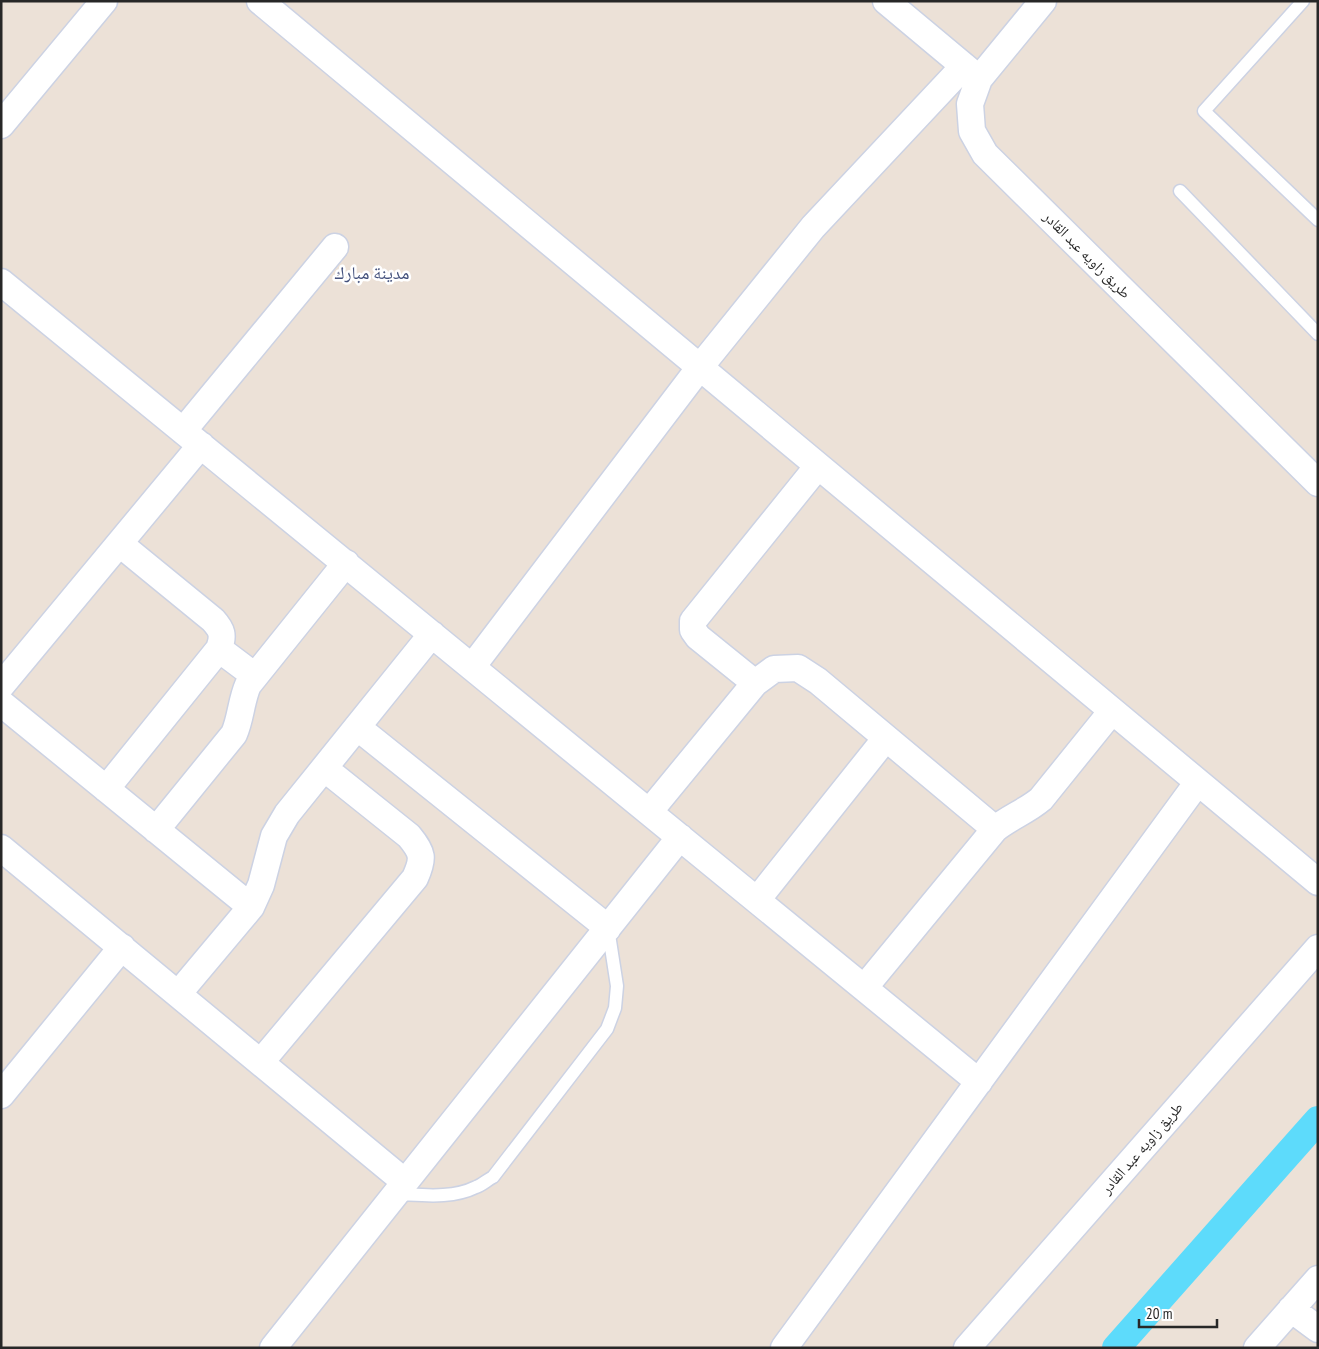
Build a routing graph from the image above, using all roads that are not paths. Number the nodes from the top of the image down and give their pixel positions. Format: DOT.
graph roads {
  1 [pos="104,1"];
  2 [pos="260,1"];
  3 [pos="886,1"];
  4 [pos="1043,1"];
  5 [pos="1303,1"];
  6 [pos="972,72"];
  7 [pos="1,125"];
  8 [pos="1180,191"];
  9 [pos="1318,220"];
  10 [pos="335,247"];
  11 [pos="1,282"];
  12 [pos="1318,334"];
  13 [pos="700,367"];
  14 [pos="192,438"];
  15 [pos="818,466"];
  16 [pos="1318,483"];
  17 [pos="120,544"];
  18 [pos="346,564"];
  19 [pos="432,634"];
  20 [pos="219,649"];
  21 [pos="472,667"];
  22 [pos="256,676"];
  23 [pos="755,683"];
  24 [pos="1,686"];
  25 [pos="1,703"];
  26 [pos="1112,711"];
  27 [pos="357,727"];
  28 [pos="886,738"];
  29 [pos="324,768"];
  30 [pos="1198,782"];
  31 [pos="106,789"];
  32 [pos="649,812"];
  33 [pos="995,829"];
  34 [pos="156,830"];
  35 [pos="680,837"];
  36 [pos="1,848"];
  37 [pos="1318,882"];
  38 [pos="757,900"];
  39 [pos="251,908"];
  40 [pos="608,928"];
  41 [pos="122,947"];
  42 [pos="1318,948"];
  43 [pos="864,988"];
  44 [pos="178,994"];
  45 [pos="261,1062"];
  46 [pos="979,1082"];
  47 [pos="1,1095"];
  48 [pos="401,1188"];
  49 [pos="1318,1279"];
  50 [pos="1291,1309"];
  51 [pos="1318,1329"];
  52 [pos="273,1348"];
  53 [pos="784,1348"];
  54 [pos="967,1348"];
  55 [pos="1257,1348"];
  1 -- 7 [label="street"];
  2 -- 13 [label="street"];
  3 -- 6 [label="street"];
  4 -- 6 [label="street, طريق زاويه عبد القادر"];
  5 -- 9 [label="lane"];
  6 -- 13 [label="street"];
  6 -- 16 [label="street, طريق زاويه عبد القادر"];
  8 -- 12 [label="lane"];
  10 -- 14 [label="street"];
  11 -- 14 [label="street"];
  13 -- 15 [label="street"];
  13 -- 21 [label="street"];
  14 -- 17 [label="street"];
  14 -- 18 [label="street"];
  15 -- 23 [label="street"];
  15 -- 26 [label="street"];
  17 -- 20 [label="street"];
  17 -- 24 [label="street"];
  18 -- 19 [label="street"];
  18 -- 22 [label="street"];
  19 -- 21 [label="street"];
  19 -- 27 [label="street"];
  20 -- 22 [label="street"];
  20 -- 31 [label="street"];
  21 -- 32 [label="street"];
  22 -- 34 [label="street"];
  23 -- 28 [label="street"];
  23 -- 32 [label="street"];
  25 -- 31 [label="street"];
  26 -- 30 [label="street"];
  26 -- 33 [label="street"];
  27 -- 29 [label="street"];
  27 -- 40 [label="street"];
  28 -- 33 [label="street"];
  28 -- 38 [label="street"];
  29 -- 39 [label="street"];
  29 -- 45 [label="street"];
  30 -- 37 [label="street"];
  30 -- 46 [label="street"];
  31 -- 34 [label="street"];
  32 -- 35 [label="street"];
  33 -- 43 [label="street"];
  34 -- 39 [label="street"];
  35 -- 38 [label="street"];
  35 -- 40 [label="street"];
  36 -- 41 [label="street"];
  38 -- 43 [label="street"];
  39 -- 44 [label="street"];
  40 -- 48 [label="street"];
  40 -- 48 [label="lane"];
  41 -- 44 [label="street"];
  41 -- 47 [label="street"];
  42 -- 54 [label="street, طريق زاويه عبد القادر"];
  43 -- 46 [label="street"];
  44 -- 45 [label="street"];
  45 -- 48 [label="street"];
  46 -- 53 [label="street"];
  48 -- 52 [label="street"];
  49 -- 50 [label="street"];
  50 -- 51 [label="street"];
  50 -- 55 [label="street"];
}
